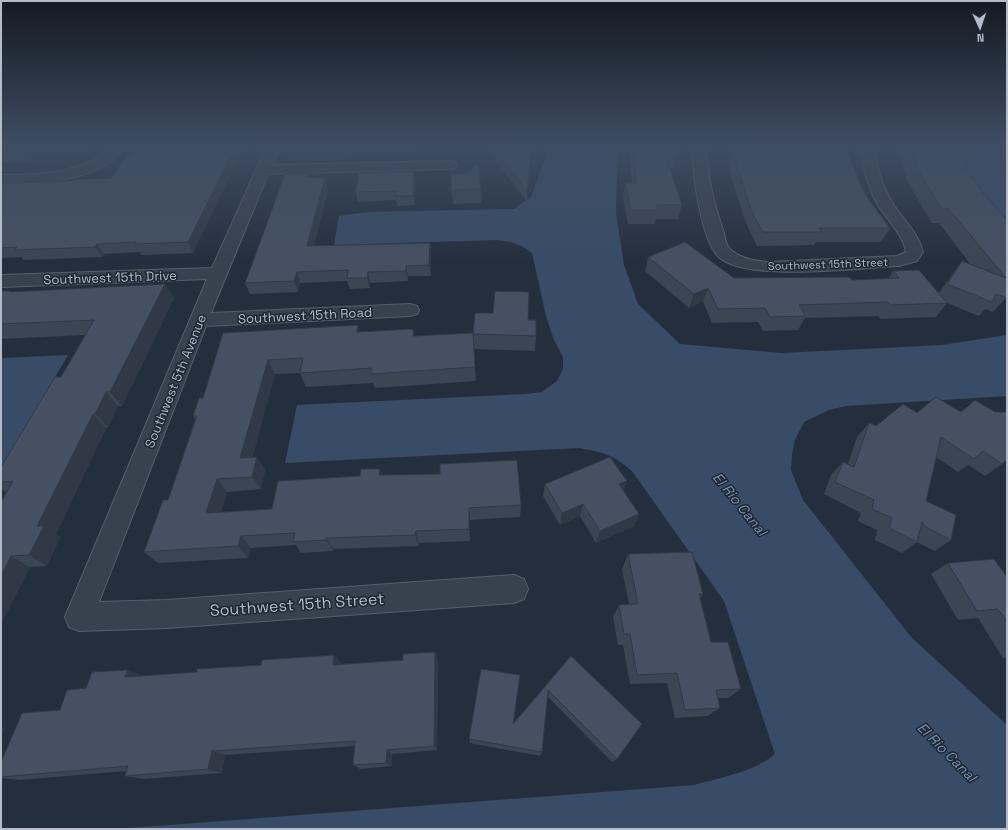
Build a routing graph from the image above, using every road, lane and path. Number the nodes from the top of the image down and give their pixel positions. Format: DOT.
graph roads {
  1 [pos="257,184"];
  2 [pos="702,184"];
  3 [pos="876,184"];
  4 [pos="218,273"];
  5 [pos="1,281"];
  6 [pos="410,310"];
  7 [pos="200,320"];
  8 [pos="514,589"];
  9 [pos="79,617"];
  1 -- 4 [label="street, Southwest 5th Avenue"];
  2 -- 3 [label="street, Southwest 15th Street"];
  4 -- 5 [label="street, Southwest 15th Drive"];
  4 -- 7 [label="street, Southwest 5th Avenue"];
  6 -- 7 [label="street, Southwest 15th Road"];
  7 -- 9 [label="street, Southwest 5th Avenue"];
  8 -- 9 [label="street, Southwest 15th Street"];
}
